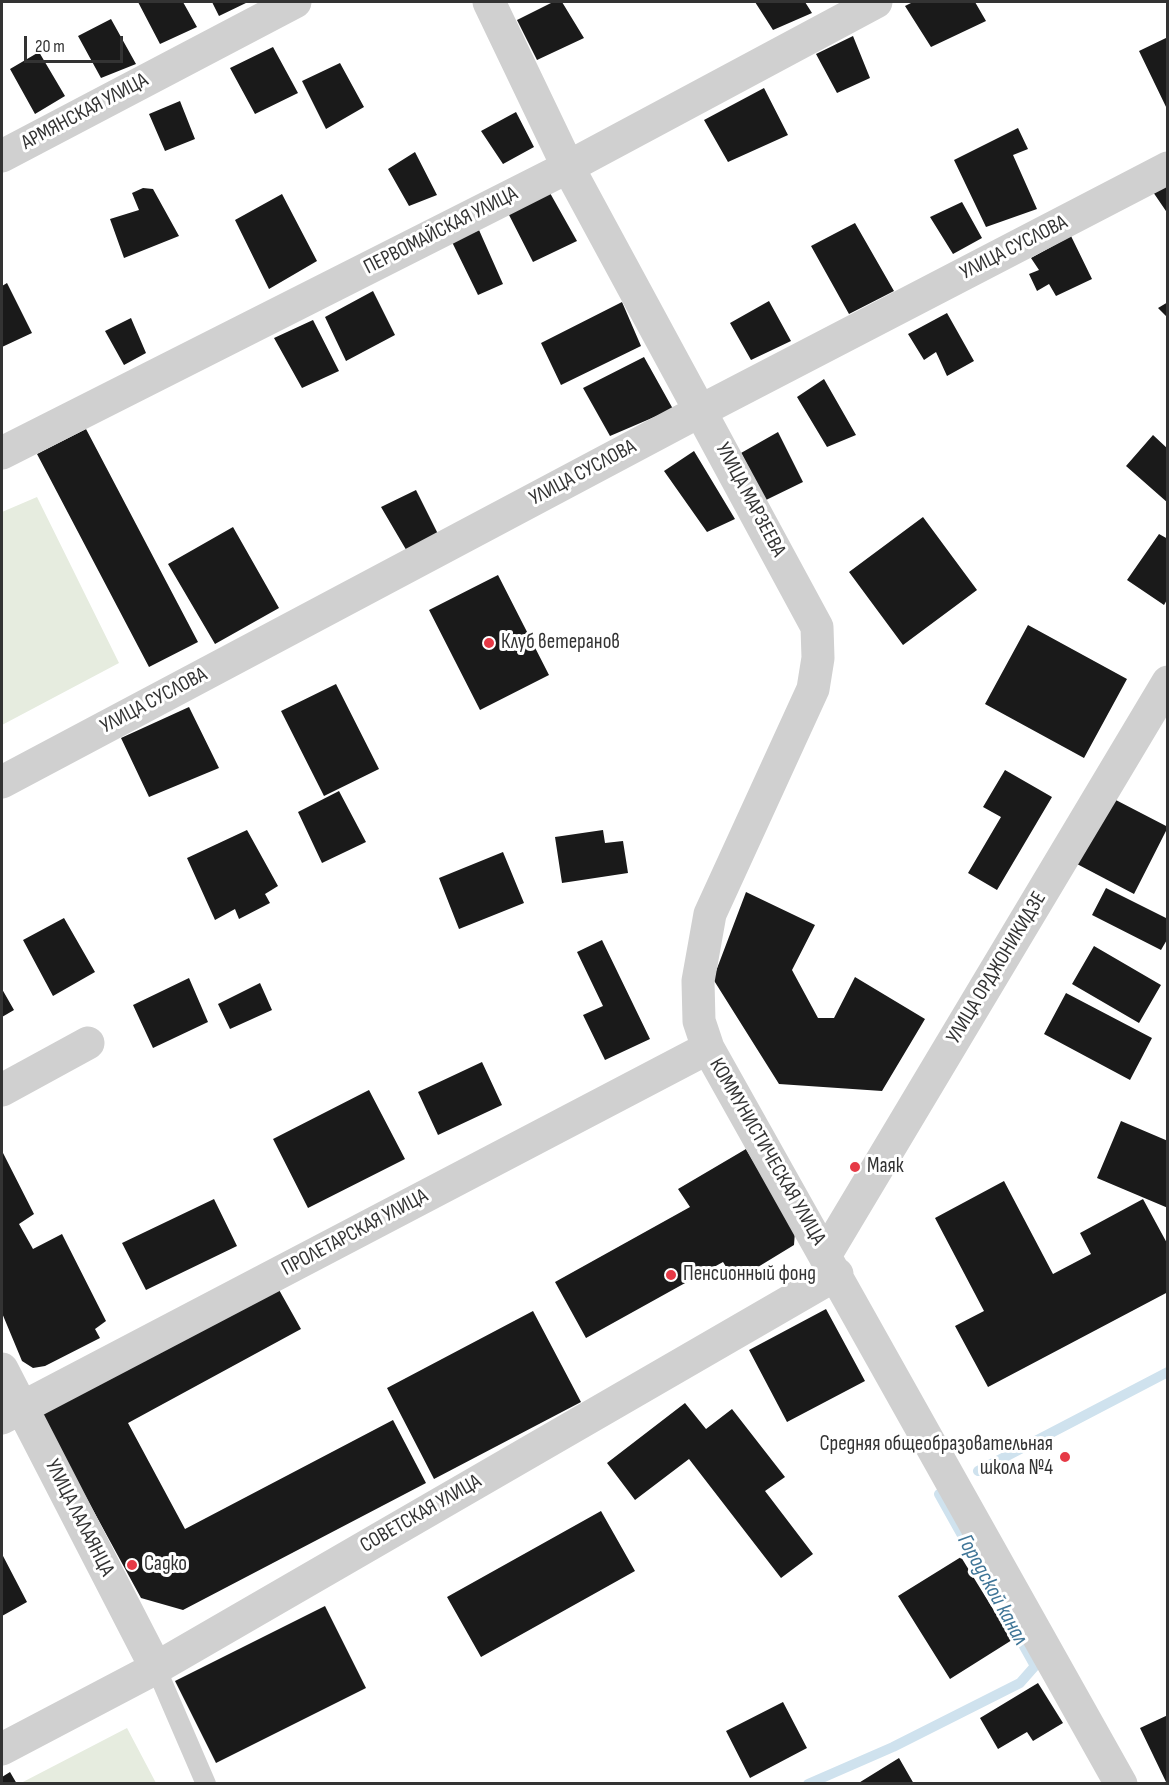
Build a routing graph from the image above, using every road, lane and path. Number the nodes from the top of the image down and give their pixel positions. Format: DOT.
graph roads {
  1 [pos="295,2"];
  2 [pos="489,2"];
  3 [pos="876,2"];
  4 [pos="2,156"];
  5 [pos="568,167"];
  6 [pos="1167,168"];
  7 [pos="702,410"];
  8 [pos="2,453"];
  9 [pos="1167,682"];
  10 [pos="2,783"];
  11 [pos="704,1035"];
  12 [pos="88,1043"];
  13 [pos="2,1090"];
  14 [pos="831,1264"];
  15 [pos="2,1369"];
  16 [pos="12,1412"];
  17 [pos="156,1668"];
  18 [pos="2,1749"];
  19 [pos="206,1784"];
  20 [pos="1121,1784"];
  1 -- 4 [label="street, АРМЯНСКАЯ УЛИЦА"];
  2 -- 5 [label="street, УЛИЦА МАРЗЕЕВА"];
  3 -- 5 [label="street, ПЕРВОМАЙСКАЯ УЛИЦА"];
  5 -- 7 [label="street, УЛИЦА МАРЗЕЕВА"];
  5 -- 8 [label="street, ПЕРВОМАЙСКАЯ УЛИЦА"];
  6 -- 7 [label="street, УЛИЦА СУСЛОВА"];
  7 -- 10 [label="street, УЛИЦА СУСЛОВА"];
  7 -- 11 [label="street, УЛИЦА МАРЗЕЕВА"];
  9 -- 14 [label="street, УЛИЦА ОРДЖОНИКИДЗЕ"];
  11 -- 14 [label="street, КОММУНИСТИЧЕСКАЯ УЛИЦА"];
  11 -- 16 [label="street, ПРОЛЕТАРСКАЯ УЛИЦА"];
  12 -- 13 [label="street"];
  14 -- 17 [label="street, СОВЕТСКАЯ УЛИЦА"];
  14 -- 20 [label="street, КОММУНИСТИЧЕСКАЯ УЛИЦА"];
  15 -- 16 [label="street, УЛИЦА ЛАЛАЯНЦА"];
  16 -- 17 [label="street, УЛИЦА ЛАЛАЯНЦА"];
  17 -- 18 [label="street, СОВЕТСКАЯ УЛИЦА"];
  17 -- 19 [label="lane"];
}
